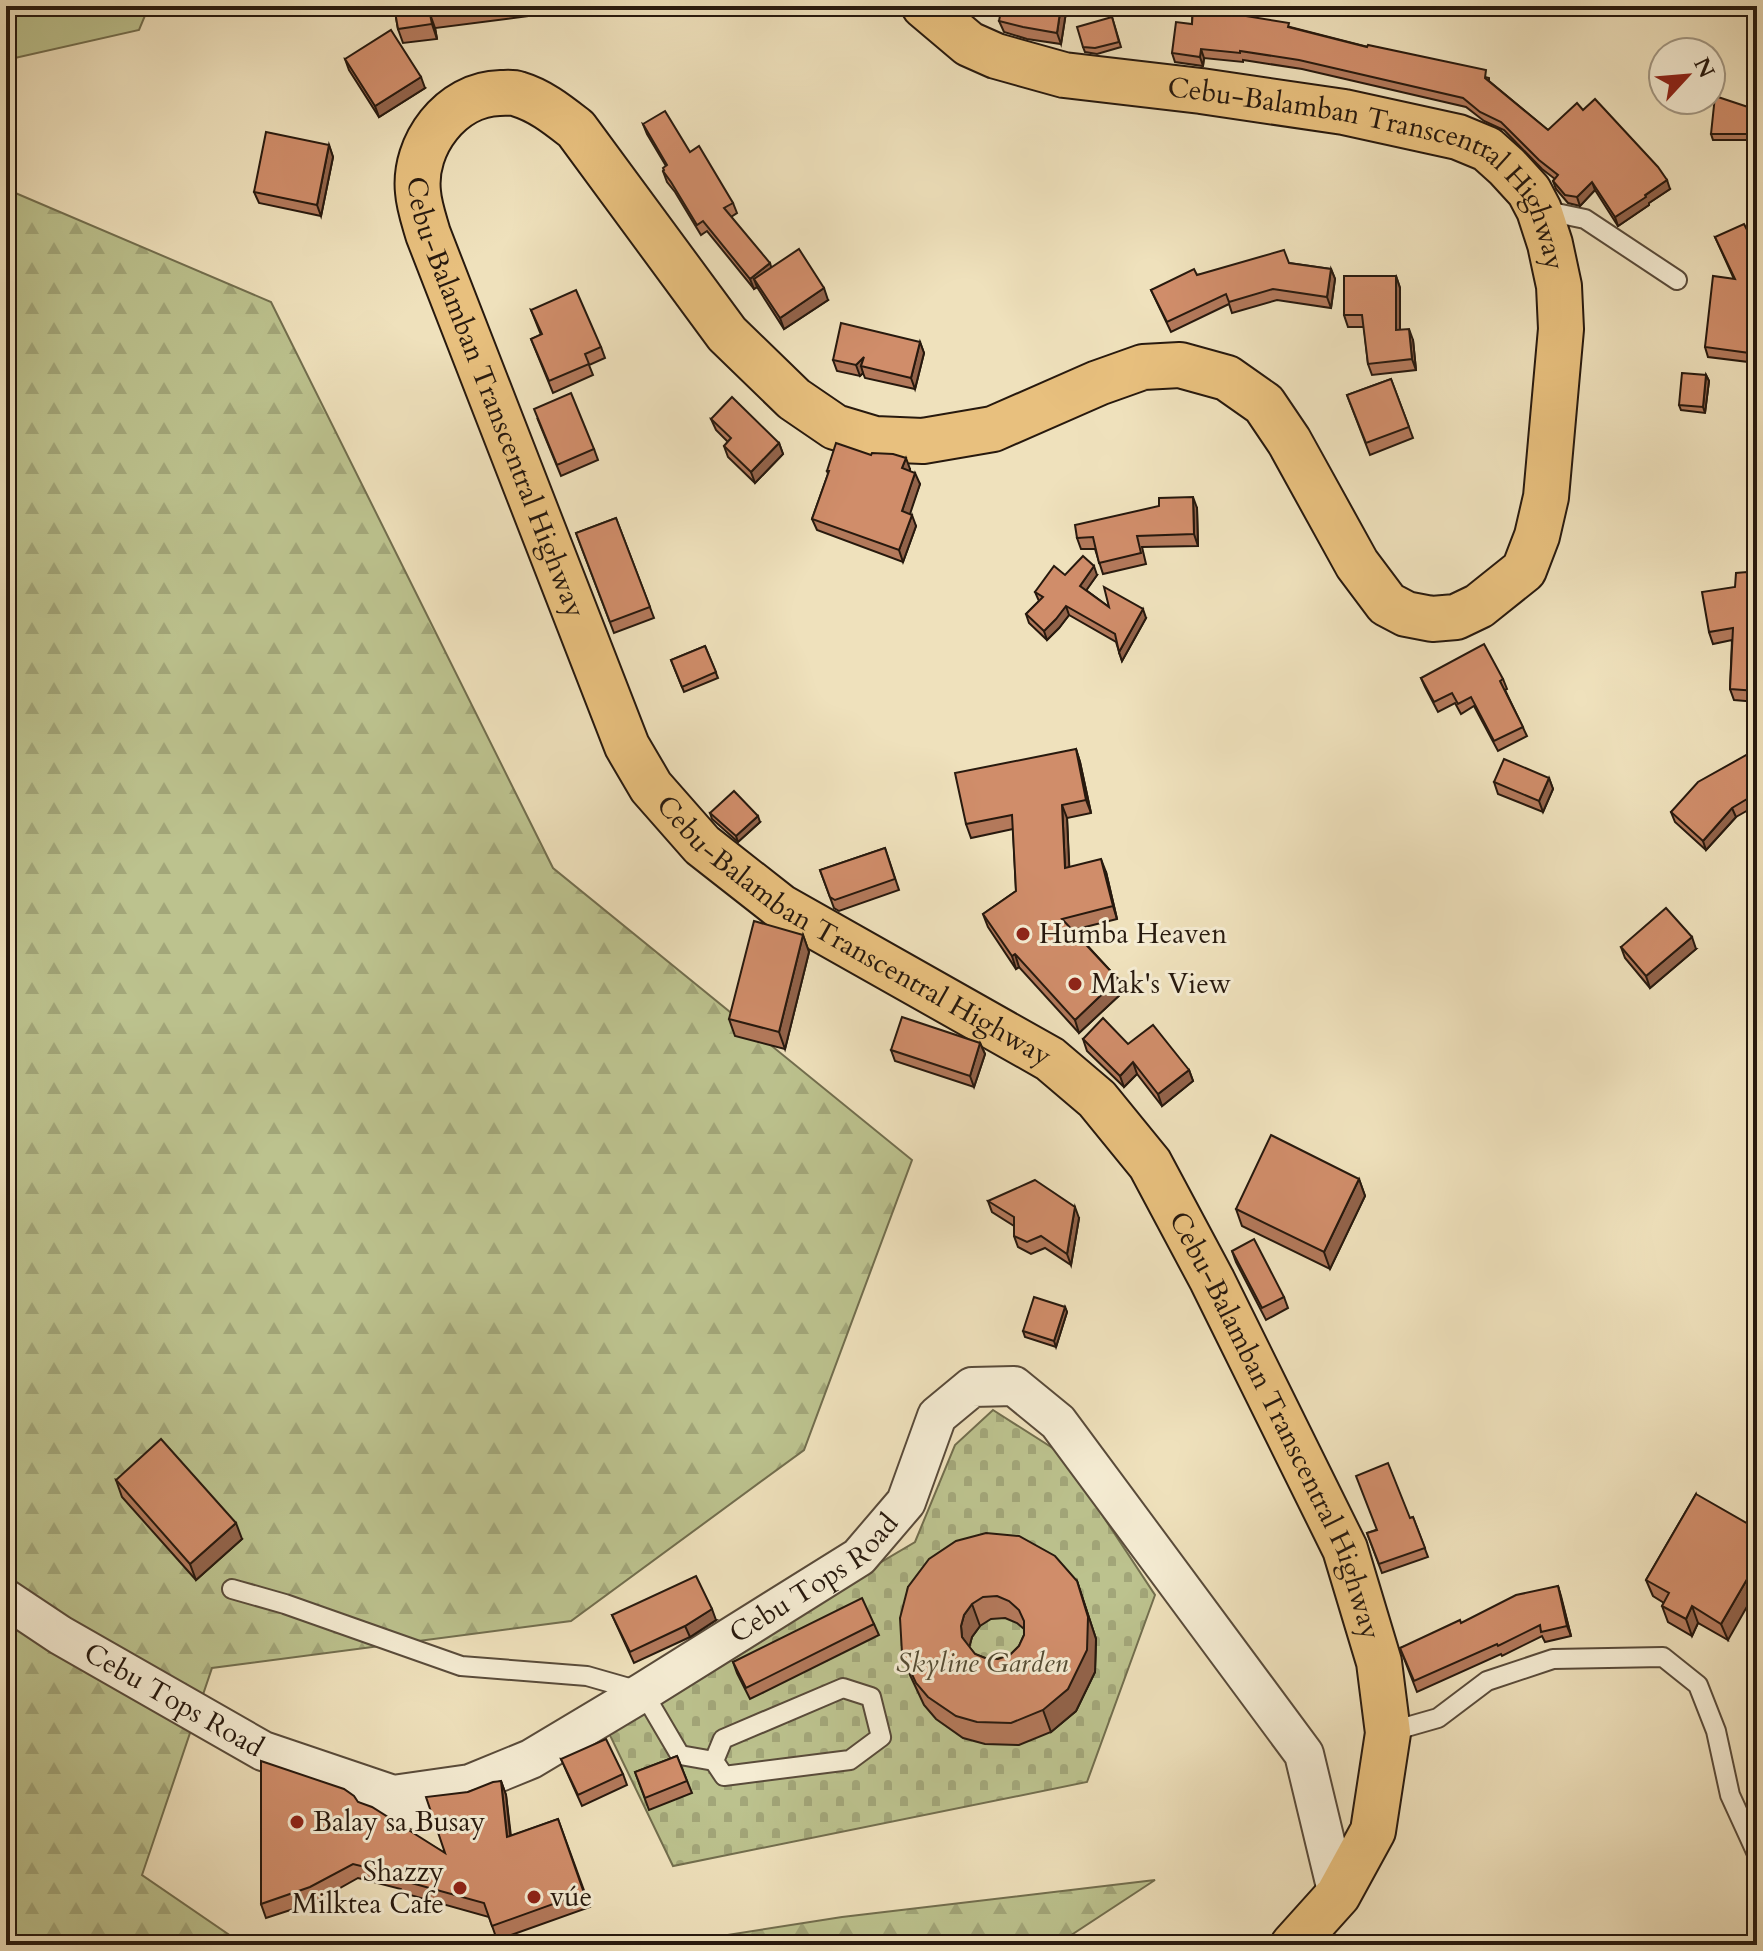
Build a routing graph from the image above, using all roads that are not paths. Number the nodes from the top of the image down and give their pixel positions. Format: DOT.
graph roads {
  1 [pos="924,6"];
  2 [pos="1539,210"];
  3 [pos="1677,280"];
  4 [pos="232,1589"];
  5 [pos="6,1599"];
  6 [pos="643,1692"];
  7 [pos="1388,1733"];
  8 [pos="714,1761"];
  9 [pos="385,1805"];
  10 [pos="422,1822"];
  11 [pos="1757,1854"];
  12 [pos="1338,1895"];
  13 [pos="1293,1945"];
  1 -- 2 [label="main road, Cebu-Balamban Transcentral Highway"];
  2 -- 3 [label="lane"];
  2 -- 7 [label="main road, Cebu-Balamban Transcentral Highway"];
  4 -- 6 [label="lane"];
  5 -- 9 [label="street, Cebu Tops Road"];
  6 -- 8 [label="lane"];
  6 -- 9 [label="street, Cebu Tops Road"];
  6 -- 12 [label="street, Cebu Tops Road"];
  7 -- 11 [label="lane"];
  7 -- 12 [label="main road, Cebu-Balamban Transcentral Highway"];
  8 -- 8 [label="lane"];
  9 -- 10 [label="lane"];
  12 -- 13 [label="main road, Cebu-Balamban Transcentral Highway"];
}
